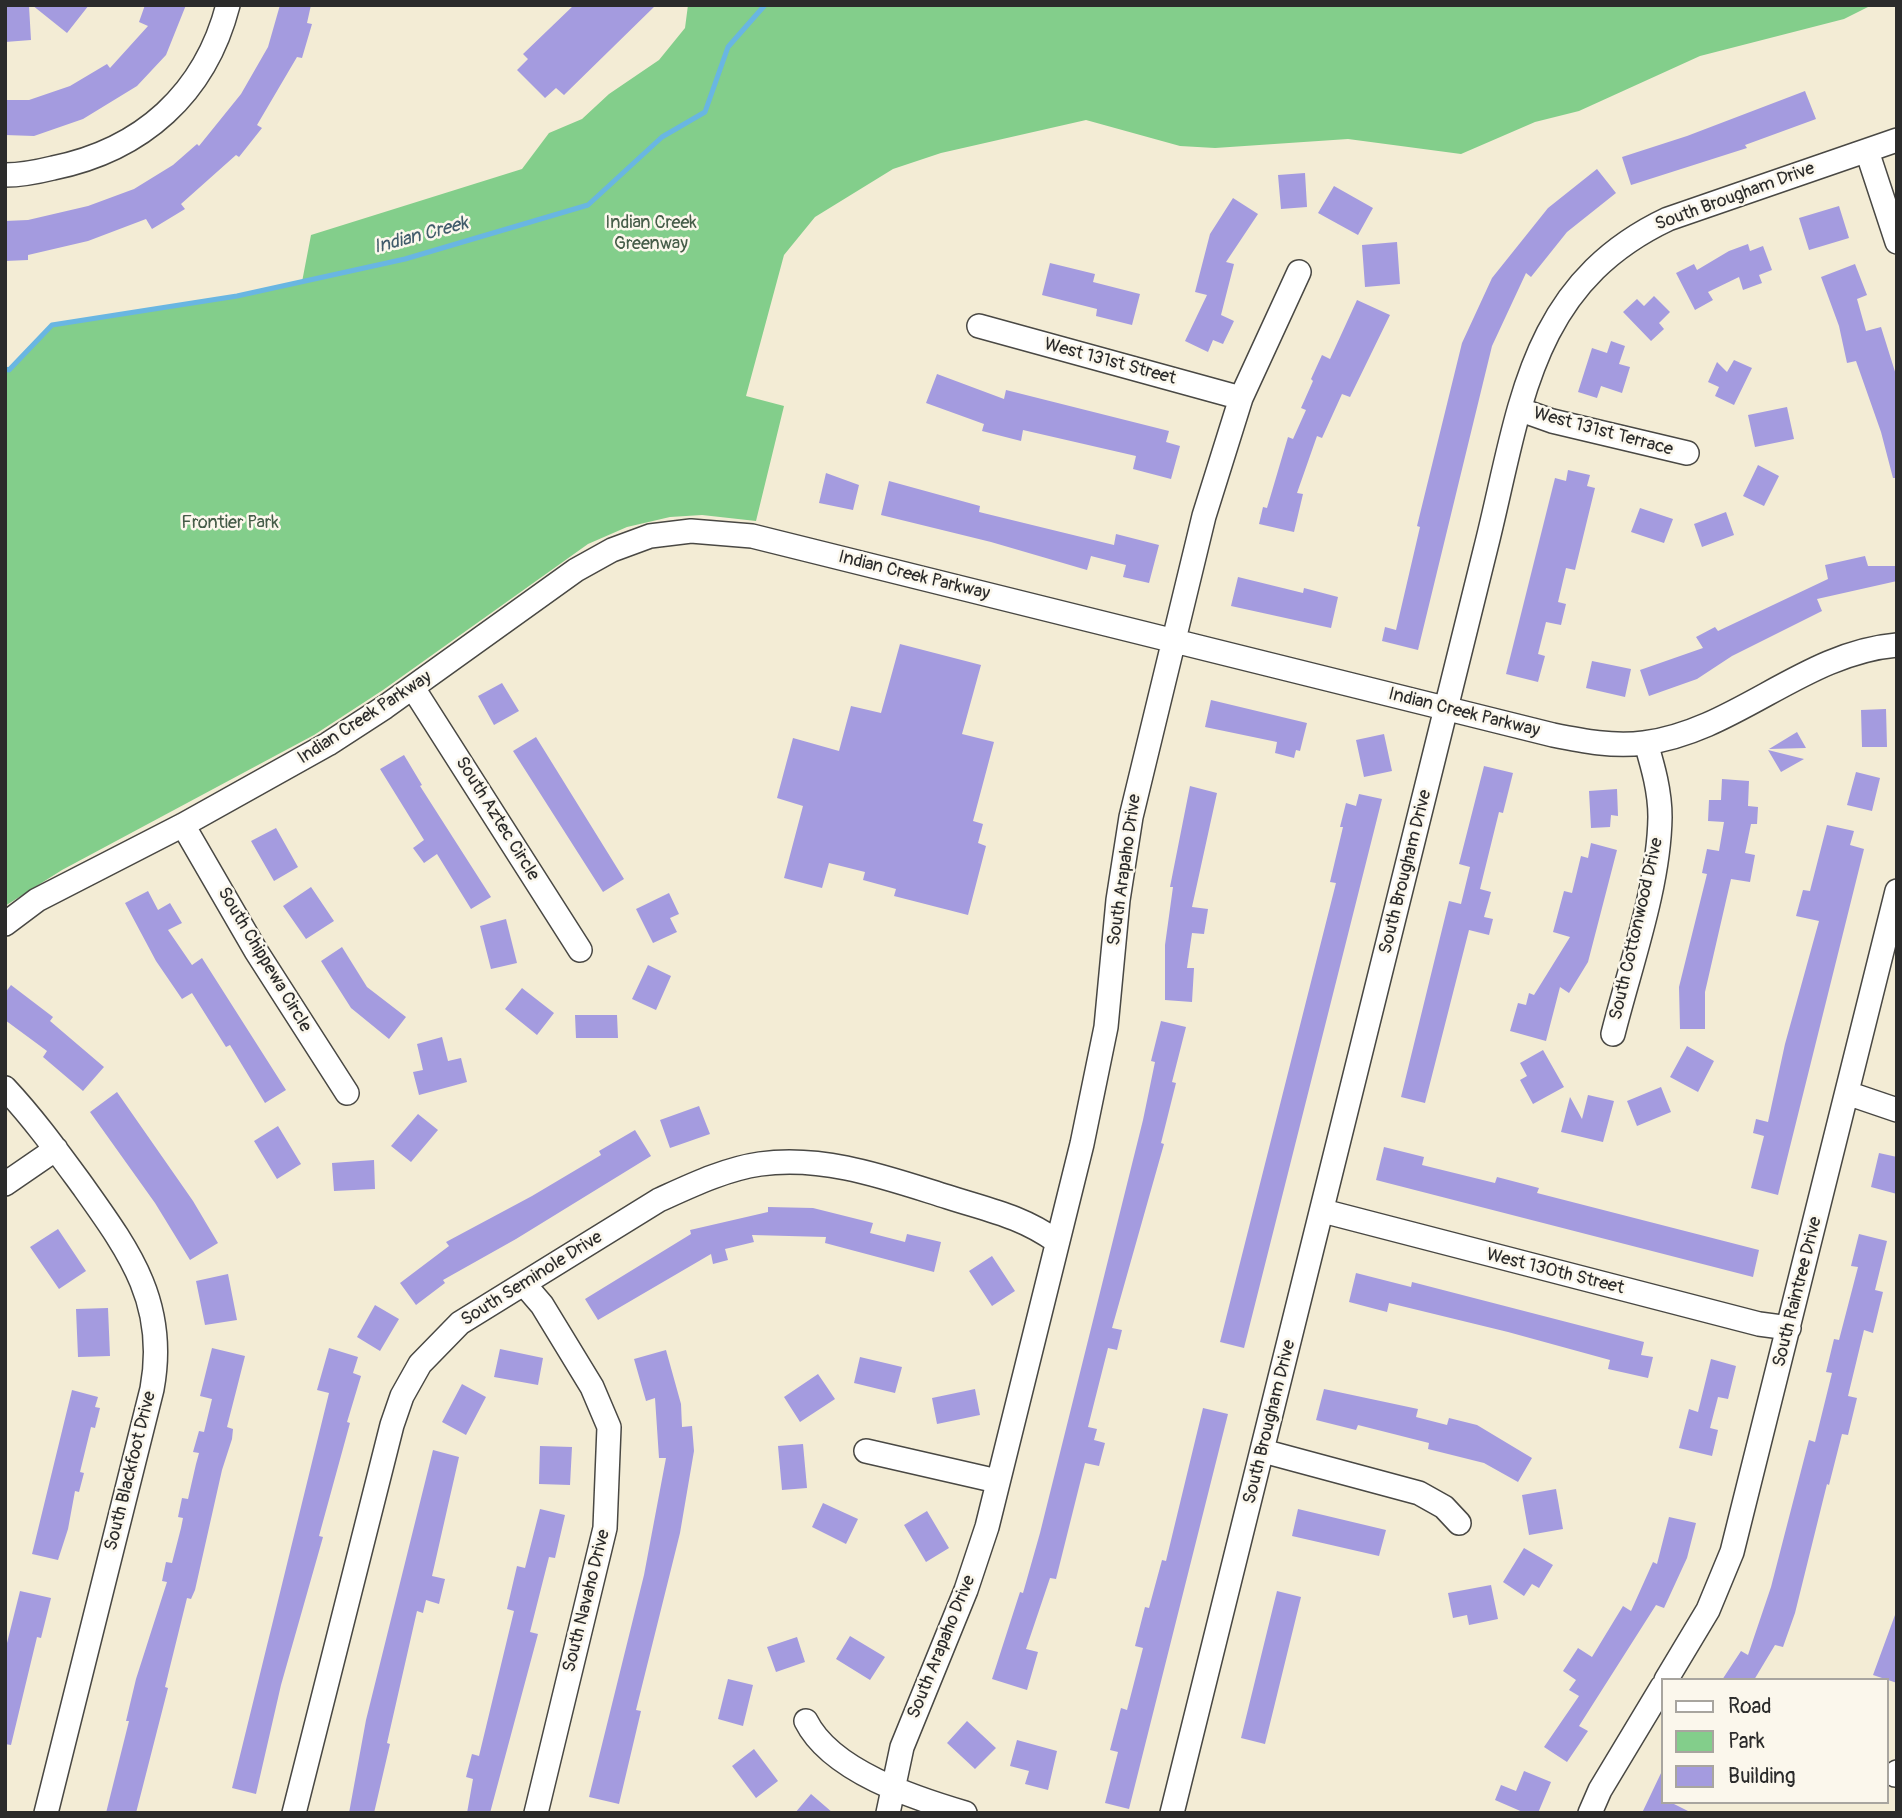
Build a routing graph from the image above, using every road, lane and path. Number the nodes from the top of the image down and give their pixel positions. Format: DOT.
graph roads {
  1 [pos="228,5"];
  2 [pos="1897,140"];
  3 [pos="1867,151"];
  4 [pos="5,175"];
  5 [pos="1897,242"];
  6 [pos="1299,272"];
  7 [pos="979,326"];
  8 [pos="1241,398"];
  9 [pos="1521,410"];
  10 [pos="1687,453"];
  11 [pos="1172,640"];
  12 [pos="1897,645"];
  13 [pos="413,688"];
  14 [pos="1447,708"];
  15 [pos="1646,743"];
  16 [pos="183,825"];
  17 [pos="1897,891"];
  18 [pos="5,924"];
  19 [pos="580,950"];
  20 [pos="1613,1034"];
  21 [pos="5,1088"];
  22 [pos="347,1093"];
  23 [pos="1847,1093"];
  24 [pos="1897,1110"];
  25 [pos="56,1149"];
  26 [pos="5,1184"];
  27 [pos="1323,1211"];
  28 [pos="1056,1241"];
  29 [pos="524,1284"];
  30 [pos="1788,1328"];
  31 [pos="866,1451"];
  32 [pos="1263,1451"];
  33 [pos="997,1481"];
  34 [pos="1460,1523"];
  35 [pos="1667,1678"];
  36 [pos="1660,1689"];
  37 [pos="806,1721"];
  38 [pos="894,1788"];
  39 [pos="46,1813"];
  40 [pos="294,1813"];
  41 [pos="536,1813"];
  42 [pos="888,1813"];
  43 [pos="965,1813"];
  44 [pos="1172,1813"];
  45 [pos="1590,1813"];
  1 -- 4 [label="street"];
  2 -- 3 [label="street, South Brougham Drive"];
  3 -- 5 [label="street"];
  3 -- 9 [label="street, South Brougham Drive"];
  6 -- 8 [label="street, South Arapaho Drive"];
  7 -- 8 [label="street, West 131st Street"];
  8 -- 11 [label="street, South Arapaho Drive"];
  9 -- 10 [label="street, West 131st Terrace"];
  9 -- 14 [label="street, South Brougham Drive"];
  11 -- 13 [label="street, Indian Creek Parkway"];
  11 -- 14 [label="street, Indian Creek Parkway"];
  11 -- 28 [label="street, South Arapaho Drive"];
  12 -- 15 [label="street, Indian Creek Parkway"];
  13 -- 16 [label="street, Indian Creek Parkway"];
  13 -- 19 [label="street, South Aztec Circle"];
  14 -- 15 [label="street, Indian Creek Parkway"];
  14 -- 27 [label="street, South Brougham Drive"];
  15 -- 20 [label="street, South Cottonwood Drive"];
  16 -- 18 [label="street, Indian Creek Parkway"];
  16 -- 22 [label="street, South Chippewa Circle"];
  17 -- 23 [label="street, South Raintree Drive"];
  21 -- 25 [label="street, South Blackfoot Drive"];
  23 -- 24 [label="street"];
  23 -- 30 [label="street, South Raintree Drive"];
  25 -- 26 [label="street"];
  25 -- 39 [label="street, South Blackfoot Drive"];
  27 -- 30 [label="street, West 130th Street"];
  27 -- 32 [label="street, South Brougham Drive"];
  28 -- 29 [label="street, South Seminole Drive"];
  28 -- 33 [label="street, South Arapaho Drive"];
  29 -- 40 [label="street, South Seminole Drive"];
  29 -- 41 [label="street, South Navaho Drive"];
  30 -- 35 [label="street, South Raintree Drive"];
  31 -- 33 [label="street"];
  32 -- 34 [label="street"];
  32 -- 44 [label="street, South Brougham Drive"];
  33 -- 38 [label="street, South Arapaho Drive"];
  36 -- 45 [label="street"];
  37 -- 38 [label="street"];
  38 -- 42 [label="street, South Arapaho Drive"];
  38 -- 43 [label="street"];
}
